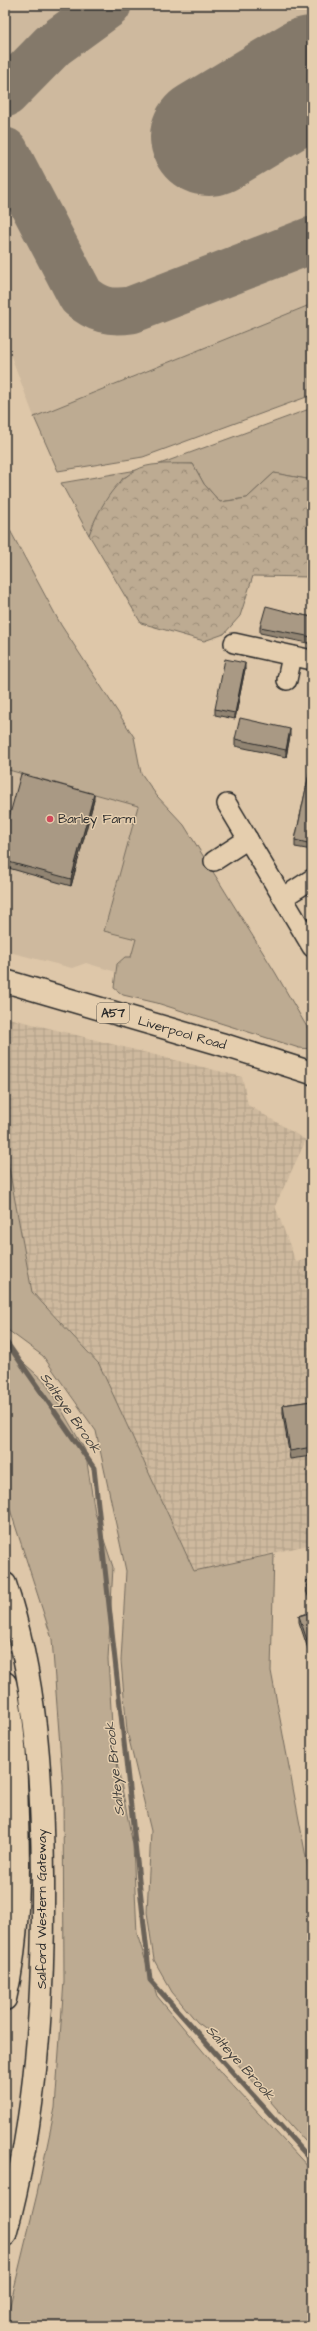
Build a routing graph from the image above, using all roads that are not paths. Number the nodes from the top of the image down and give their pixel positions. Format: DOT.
graph roads {
  1 [pos="234,643"];
  2 [pos="292,656"];
  3 [pos="312,660"];
  4 [pos="287,680"];
  5 [pos="227,804"];
  6 [pos="248,839"];
  7 [pos="214,861"];
  8 [pos="312,880"];
  9 [pos="284,897"];
  10 [pos="312,947"];
  11 [pos="5,981"];
  12 [pos="312,1072"];
  13 [pos="5,1584"];
  14 [pos="5,1683"];
  15 [pos="5,1999"];
  16 [pos="5,2235"];
  1 -- 2 [label="street"];
  2 -- 3 [label="street"];
  2 -- 4 [label="street"];
  5 -- 6 [label="street"];
  6 -- 7 [label="street"];
  6 -- 9 [label="street"];
  8 -- 9 [label="street"];
  9 -- 10 [label="street"];
  11 -- 12 [label="main road, Liverpool Road / A57"];
  13 -- 16 [label="main road, Salford Western Gateway"];
  14 -- 15 [label="main road, Salford Western Gateway"];
}
